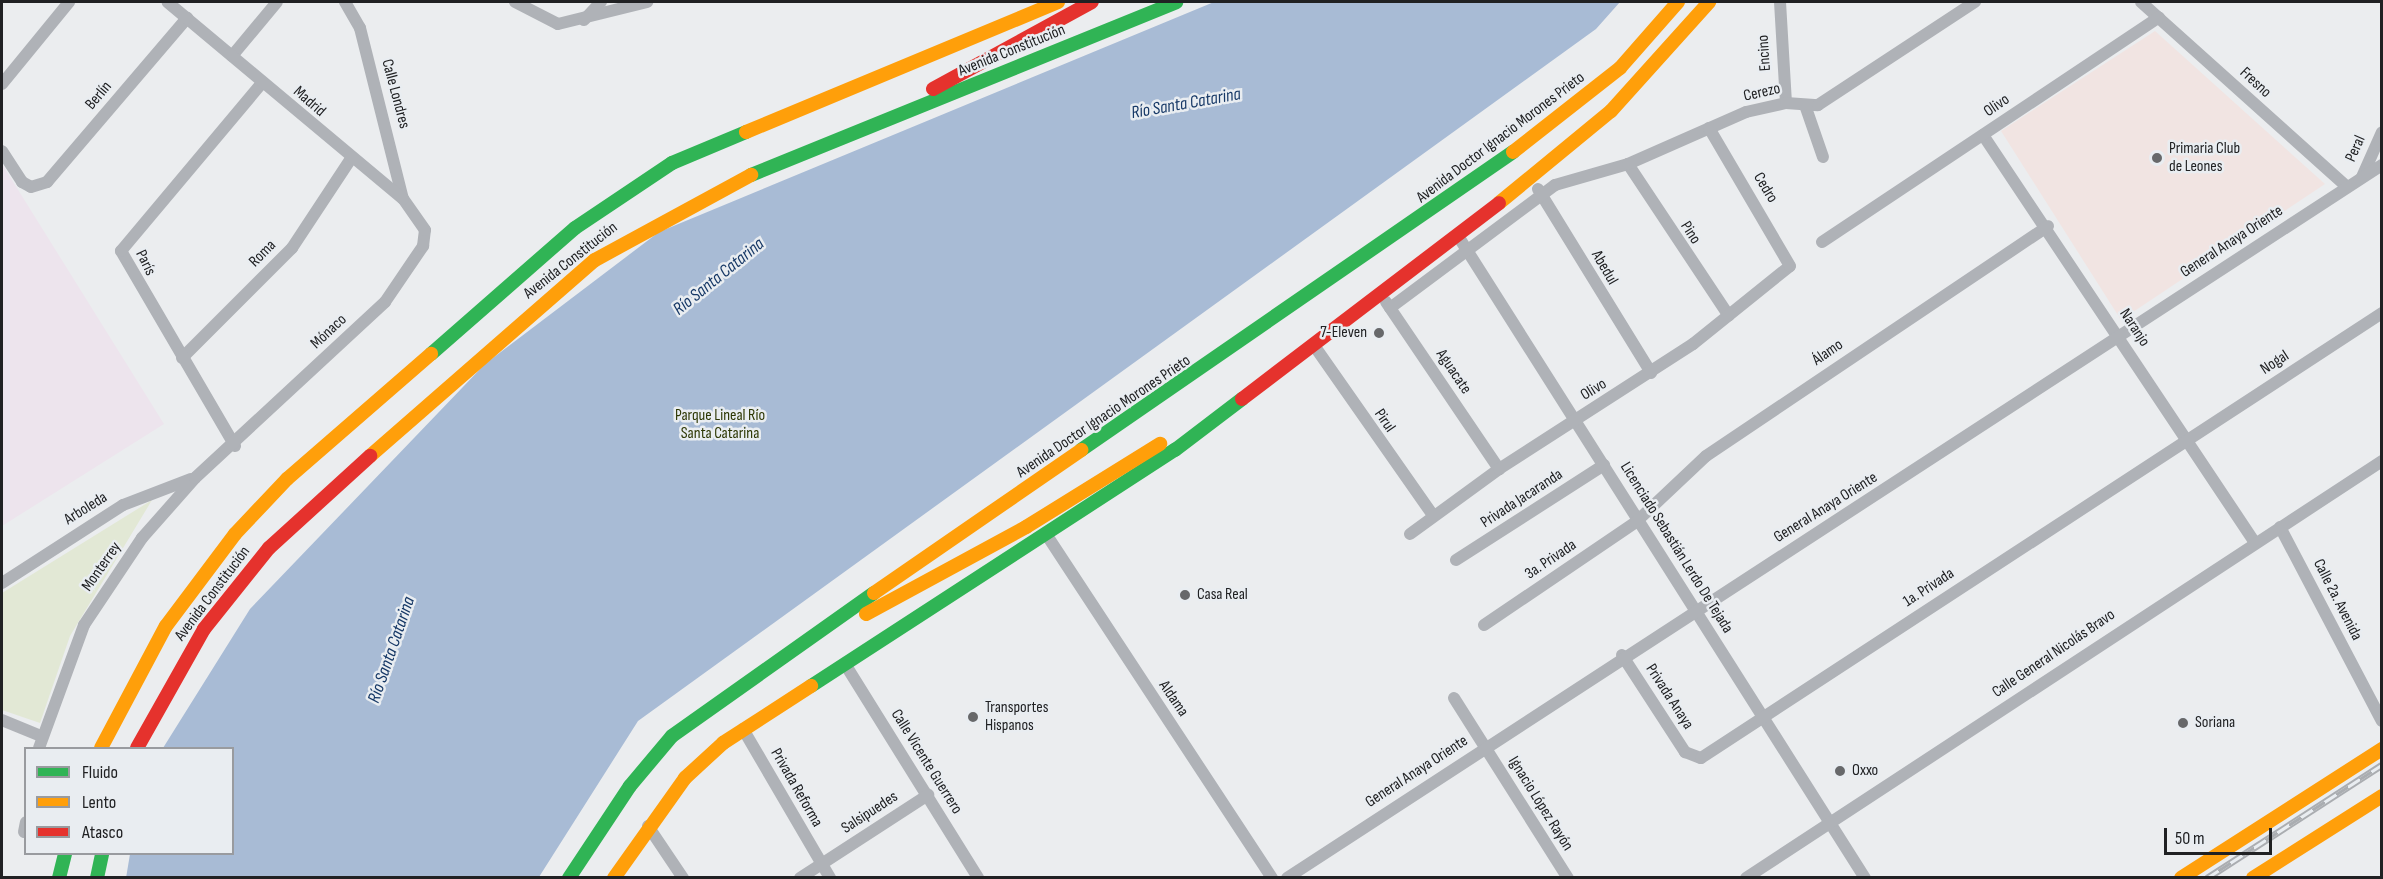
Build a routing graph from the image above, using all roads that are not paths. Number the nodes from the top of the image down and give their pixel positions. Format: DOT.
graph roads {
  1 [pos="69,2"];
  2 [pos="167,2"];
  3 [pos="277,2"];
  4 [pos="345,2"];
  5 [pos="515,2"];
  6 [pos="601,2"];
  7 [pos="647,2"];
  8 [pos="1058,2"];
  9 [pos="1092,2"];
  10 [pos="1176,2"];
  11 [pos="1678,2"];
  12 [pos="1709,2"];
  13 [pos="1780,2"];
  14 [pos="1975,2"];
  15 [pos="2141,2"];
  16 [pos="2159,17"];
  17 [pos="187,18"];
  18 [pos="584,20"];
  19 [pos="232,56"];
  20 [pos="262,83"];
  21 [pos="2,84"];
  22 [pos="1786,103"];
  23 [pos="1805,105"];
  24 [pos="886,120"];
  25 [pos="1709,128"];
  26 [pos="2382,132"];
  27 [pos="1983,135"];
  28 [pos="2,151"];
  29 [pos="1823,157"];
  30 [pos="350,160"];
  31 [pos="1628,164"];
  32 [pos="2382,165"];
  33 [pos="1530,178"];
  34 [pos="2361,178"];
  35 [pos="2348,187"];
  36 [pos="1542,194"];
  37 [pos="403,199"];
  38 [pos="2048,226"];
  39 [pos="425,230"];
  40 [pos="1458,236"];
  41 [pos="1822,242"];
  42 [pos="1467,249"];
  43 [pos="1790,266"];
  44 [pos="1381,293"];
  45 [pos="1390,309"];
  46 [pos="2382,313"];
  47 [pos="1729,316"];
  48 [pos="2119,335"];
  49 [pos="1313,344"];
  50 [pos="182,358"];
  51 [pos="1285,367"];
  52 [pos="1651,373"];
  53 [pos="1576,421"];
  54 [pos="2187,441"];
  55 [pos="235,446"];
  56 [pos="2382,460"];
  57 [pos="1604,465"];
  58 [pos="1499,469"];
  59 [pos="195,478"];
  60 [pos="1432,514"];
  61 [pos="1636,522"];
  62 [pos="2280,526"];
  63 [pos="1410,534"];
  64 [pos="1048,537"];
  65 [pos="2254,542"];
  66 [pos="1456,560"];
  67 [pos="2,583"];
  68 [pos="1695,609"];
  69 [pos="1484,625"];
  70 [pos="1623,656"];
  71 [pos="769,664"];
  72 [pos="845,664"];
  73 [pos="1454,698"];
  74 [pos="1763,716"];
  75 [pos="2,720"];
  76 [pos="2382,721"];
  77 [pos="743,729"];
  78 [pos="40,742"];
  79 [pos="102,747"];
  80 [pos="137,747"];
  81 [pos="1485,747"];
  82 [pos="2382,749"];
  83 [pos="1689,757"];
  84 [pos="928,795"];
  85 [pos="2382,796"];
  86 [pos="1831,822"];
  87 [pos="648,826"];
  88 [pos="65,855"];
  89 [pos="102,855"];
  90 [pos="821,863"];
  91 [pos="59,878"];
  92 [pos="97,878"];
  93 [pos="569,878"];
  94 [pos="614,878"];
  95 [pos="683,878"];
  96 [pos="800,878"];
  97 [pos="830,878"];
  98 [pos="978,878"];
  99 [pos="1272,878"];
  100 [pos="1287,878"];
  101 [pos="1568,878"];
  102 [pos="1746,878"];
  103 [pos="1865,878"];
  104 [pos="2181,878"];
  105 [pos="2253,878"];
  1 -- 21 [label="street"];
  2 -- 17 [label="street, Madrid"];
  3 -- 19 [label="street"];
  4 -- 37 [label="street, Calle Londres"];
  5 -- 18 [label="street"];
  6 -- 18 [label="street"];
  7 -- 18 [label="street"];
  8 -- 79 [label="main road, Avenida Constitución"];
  9 -- 24 [label="main road"];
  10 -- 24 [label="main road, Avenida Constitución"];
  11 -- 71 [label="main road, Avenida Doctor Ignacio Morones Prieto"];
  12 -- 33 [label="main road"];
  13 -- 22 [label="street, Encino"];
  14 -- 23 [label="street, Cerezo"];
  15 -- 16 [label="street, Fresno"];
  16 -- 27 [label="street, Olivo"];
  16 -- 35 [label="street, Fresno"];
  17 -- 19 [label="street, Madrid"];
  17 -- 28 [label="street, Berlín"];
  19 -- 20 [label="street, Madrid"];
  20 -- 30 [label="street, Madrid"];
  20 -- 50 [label="street, París"];
  22 -- 23 [label="street, Cerezo"];
  22 -- 25 [label="street, Cerezo"];
  23 -- 29 [label="street"];
  24 -- 80 [label="main road, Avenida Constitución"];
  25 -- 31 [label="street, Cerezo"];
  25 -- 43 [label="street, Cedro"];
  26 -- 34 [label="street, Peral"];
  27 -- 38 [label="street, Naranjo"];
  27 -- 41 [label="street, Olivo"];
  30 -- 37 [label="street, Madrid"];
  30 -- 50 [label="street, Roma"];
  31 -- 36 [label="street, Cerezo"];
  31 -- 47 [label="street, Pino"];
  32 -- 34 [label="street, General Anaya Oriente"];
  33 -- 36 [label="street, Abedul"];
  33 -- 40 [label="main road"];
  34 -- 35 [label="street, General Anaya Oriente"];
  35 -- 48 [label="street, General Anaya Oriente"];
  36 -- 42 [label="street, Cerezo"];
  36 -- 52 [label="street, Abedul"];
  37 -- 39 [label="street, Madrid"];
  38 -- 48 [label="street, Naranjo"];
  38 -- 61 [label="street, Álamo"];
  39 -- 55 [label="street, Mónaco"];
  40 -- 42 [label="street, Licenciado Sebastián Lerdo De Tejada"];
  40 -- 44 [label="main road"];
  42 -- 45 [label="street, Cerezo"];
  42 -- 53 [label="street, Licenciado Sebastián Lerdo De Tejada"];
  43 -- 47 [label="street, Olivo"];
  44 -- 45 [label="street, Aguacate"];
  44 -- 49 [label="main road"];
  45 -- 58 [label="street, Aguacate"];
  46 -- 54 [label="street, Nogal"];
  47 -- 52 [label="street, Olivo"];
  48 -- 54 [label="street, Naranjo"];
  48 -- 68 [label="street, General Anaya Oriente"];
  49 -- 51 [label="main road"];
  49 -- 60 [label="street, Pirul"];
  50 -- 55 [label="street, París"];
  51 -- 64 [label="main road"];
  51 -- 71 [label="main road"];
  52 -- 53 [label="street, Olivo"];
  53 -- 57 [label="street, Licenciado Sebastián Lerdo De Tejada"];
  53 -- 58 [label="street, Olivo"];
  54 -- 65 [label="street, Naranjo"];
  54 -- 74 [label="street, 1a. Privada"];
  55 -- 59 [label="street, Monterrey"];
  56 -- 62 [label="street, Calle General Nicolás Bravo"];
  57 -- 61 [label="street, Licenciado Sebastián Lerdo De Tejada"];
  57 -- 66 [label="street, Privada Jacaranda"];
  58 -- 60 [label="street, Olivo"];
  59 -- 67 [label="street, Arboleda"];
  59 -- 78 [label="street, Monterrey"];
  60 -- 63 [label="street, Olivo"];
  61 -- 68 [label="street, Licenciado Sebastián Lerdo De Tejada"];
  61 -- 69 [label="street, 3a. Privada"];
  62 -- 65 [label="street, Calle General Nicolás Bravo"];
  62 -- 76 [label="street, Calle 2a. Avenida"];
  64 -- 72 [label="main road"];
  64 -- 99 [label="street, Aldama"];
  65 -- 86 [label="street, Calle General Nicolás Bravo"];
  68 -- 70 [label="street, General Anaya Oriente"];
  68 -- 74 [label="street, Licenciado Sebastián Lerdo De Tejada"];
  70 -- 81 [label="street, General Anaya Oriente"];
  70 -- 83 [label="street, Privada Anaya"];
  71 -- 93 [label="main road, Avenida Doctor Ignacio Morones Prieto"];
  72 -- 77 [label="main road"];
  72 -- 84 [label="street, Calle Vicente Guerrero"];
  73 -- 81 [label="street, Ignacio López Rayón"];
  74 -- 83 [label="street, 1a. Privada"];
  74 -- 86 [label="street, Licenciado Sebastián Lerdo De Tejada"];
  75 -- 78 [label="street"];
  77 -- 87 [label="main road"];
  77 -- 90 [label="street, Privada Reforma"];
  81 -- 100 [label="street, General Anaya Oriente"];
  81 -- 101 [label="street, Ignacio López Rayón"];
  82 -- 104 [label="main road"];
  84 -- 90 [label="street, Salsipuedes"];
  84 -- 98 [label="street, Calle Vicente Guerrero"];
  85 -- 105 [label="main road"];
  86 -- 102 [label="street, Calle General Nicolás Bravo"];
  86 -- 103 [label="street, Licenciado Sebastián Lerdo De Tejada"];
  87 -- 94 [label="main road"];
  87 -- 95 [label="street"];
  88 -- 91 [label="main road"];
  89 -- 92 [label="main road"];
  90 -- 96 [label="street, Salsipuedes"];
  90 -- 97 [label="street, Privada Reforma"];
}
